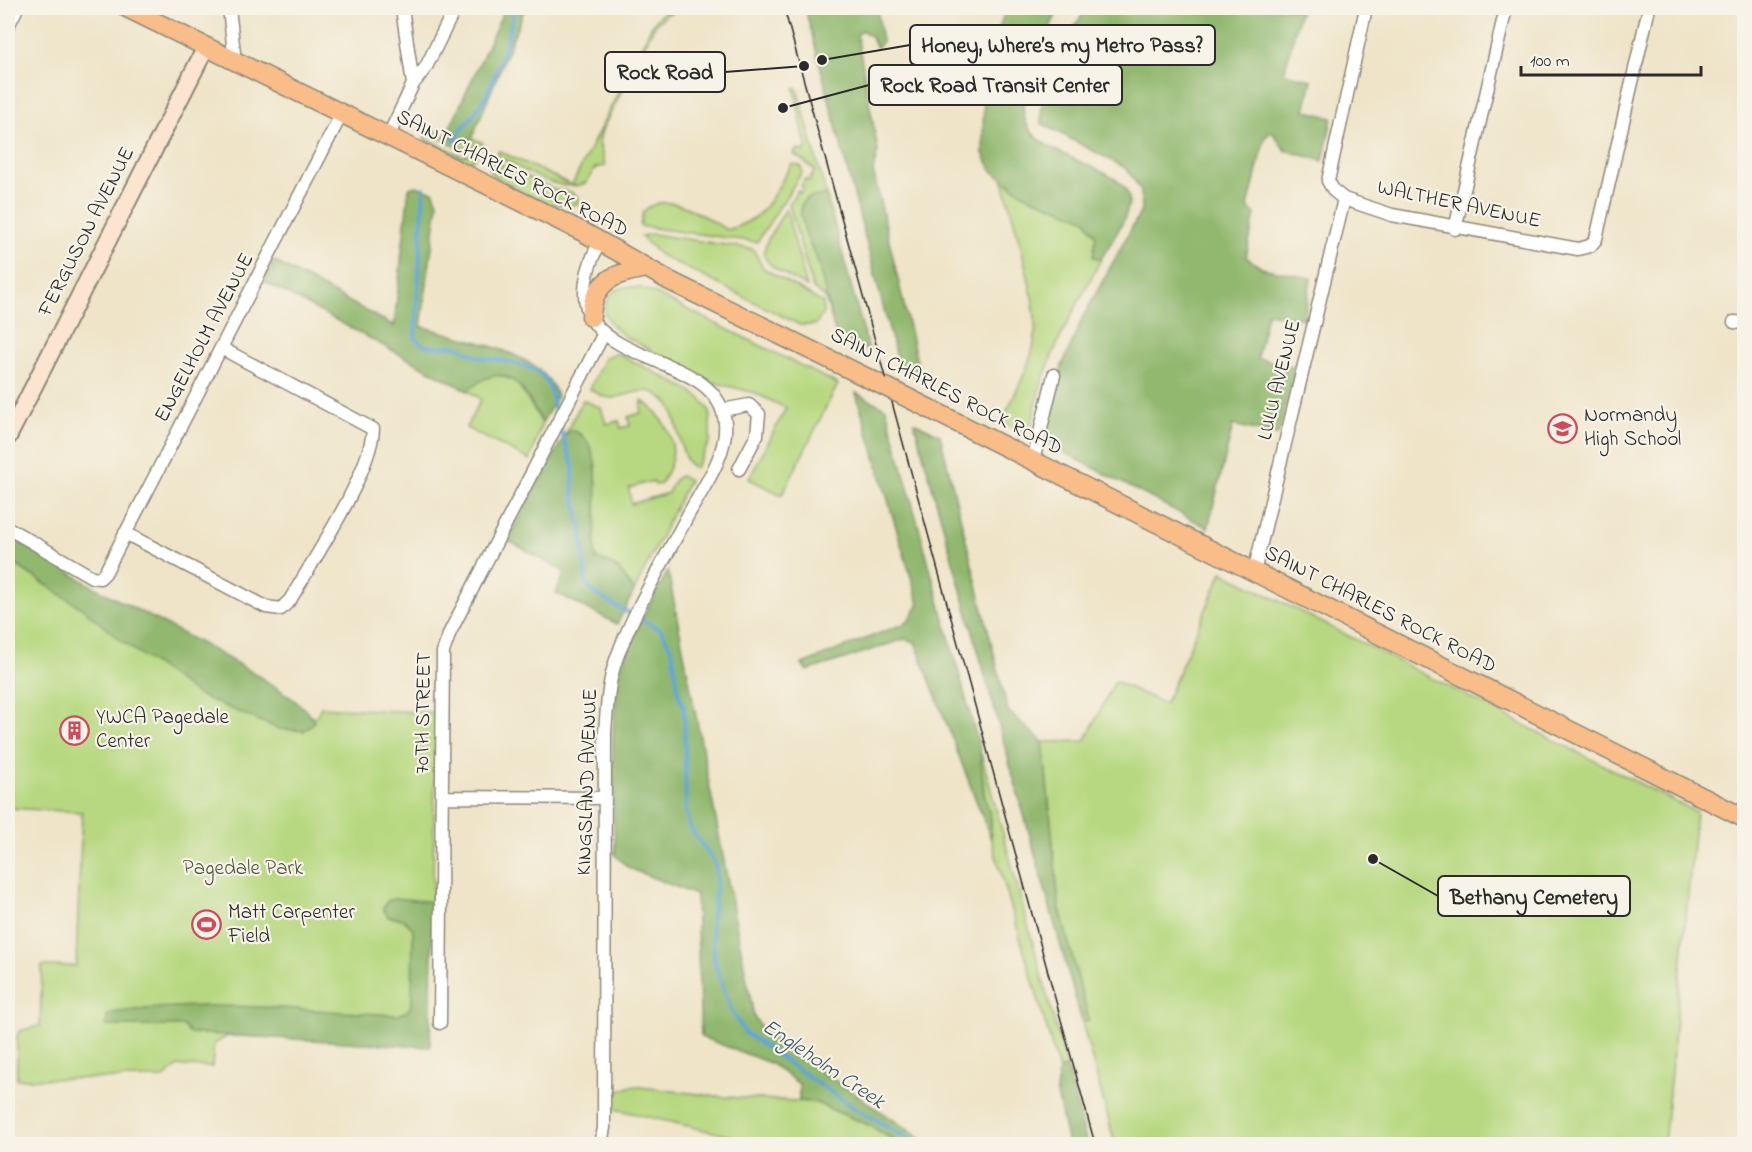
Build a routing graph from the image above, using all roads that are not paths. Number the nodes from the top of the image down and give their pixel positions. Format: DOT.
graph roads {
  1 [pos="17,8"];
  2 [pos="127,8"];
  3 [pos="229,8"];
  4 [pos="402,8"];
  5 [pos="1366,8"];
  6 [pos="1506,8"];
  7 [pos="1649,8"];
  8 [pos="454,10"];
  9 [pos="8,26"];
  10 [pos="206,47"];
  11 [pos="235,62"];
  12 [pos="413,84"];
  13 [pos="341,114"];
  14 [pos="388,137"];
  15 [pos="1344,198"];
  16 [pos="1455,229"];
  17 [pos="600,241"];
  18 [pos="647,268"];
  19 [pos="591,317"];
  20 [pos="604,333"];
  21 [pos="221,348"];
  22 [pos="1054,375"];
  23 [pos="722,410"];
  24 [pos="8,437"];
  25 [pos="1033,461"];
  26 [pos="739,469"];
  27 [pos="8,528"];
  28 [pos="125,533"];
  29 [pos="1254,572"];
  30 [pos="442,797"];
  31 [pos="604,798"];
  32 [pos="1744,818"];
  33 [pos="440,1023"];
  34 [pos="601,1144"];
  1 -- 9 [label="street"];
  2 -- 10 [label="main road, SAINT CHARLES ROCK ROAD"];
  3 -- 11 [label="street"];
  4 -- 12 [label="street"];
  5 -- 15 [label="street, WALTHER AVENUE"];
  6 -- 16 [label="street"];
  7 -- 16 [label="street, WALTHER AVENUE"];
  8 -- 12 [label="street"];
  10 -- 11 [label="main road, SAINT CHARLES ROCK ROAD"];
  10 -- 24 [label="street, FERGUSON AVENUE"];
  11 -- 13 [label="main road, SAINT CHARLES ROCK ROAD"];
  12 -- 14 [label="street"];
  13 -- 14 [label="main road, SAINT CHARLES ROCK ROAD"];
  13 -- 21 [label="street, ENGELHOLM AVENUE"];
  14 -- 17 [label="main road, SAINT CHARLES ROCK ROAD"];
  15 -- 16 [label="street, WALTHER AVENUE"];
  15 -- 29 [label="street, LULU AVENUE"];
  17 -- 18 [label="main road, SAINT CHARLES ROCK ROAD"];
  17 -- 19 [label="street"];
  18 -- 19 [label="main road"];
  18 -- 25 [label="main road, SAINT CHARLES ROCK ROAD, bridge"];
  19 -- 20 [label="street"];
  20 -- 23 [label="street"];
  20 -- 30 [label="street, 70TH STREET"];
  21 -- 28 [label="street, ENGELHOLM AVENUE"];
  21 -- 28 [label="street"];
  22 -- 25 [label="street"];
  23 -- 26 [label="street"];
  23 -- 31 [label="street, KINGSLAND AVENUE"];
  25 -- 29 [label="main road, SAINT CHARLES ROCK ROAD"];
  27 -- 28 [label="street, ENGELHOLM AVENUE"];
  29 -- 32 [label="main road, SAINT CHARLES ROCK ROAD"];
  30 -- 31 [label="street"];
  30 -- 33 [label="street, 70TH STREET"];
  31 -- 34 [label="street, KINGSLAND AVENUE"];
}
